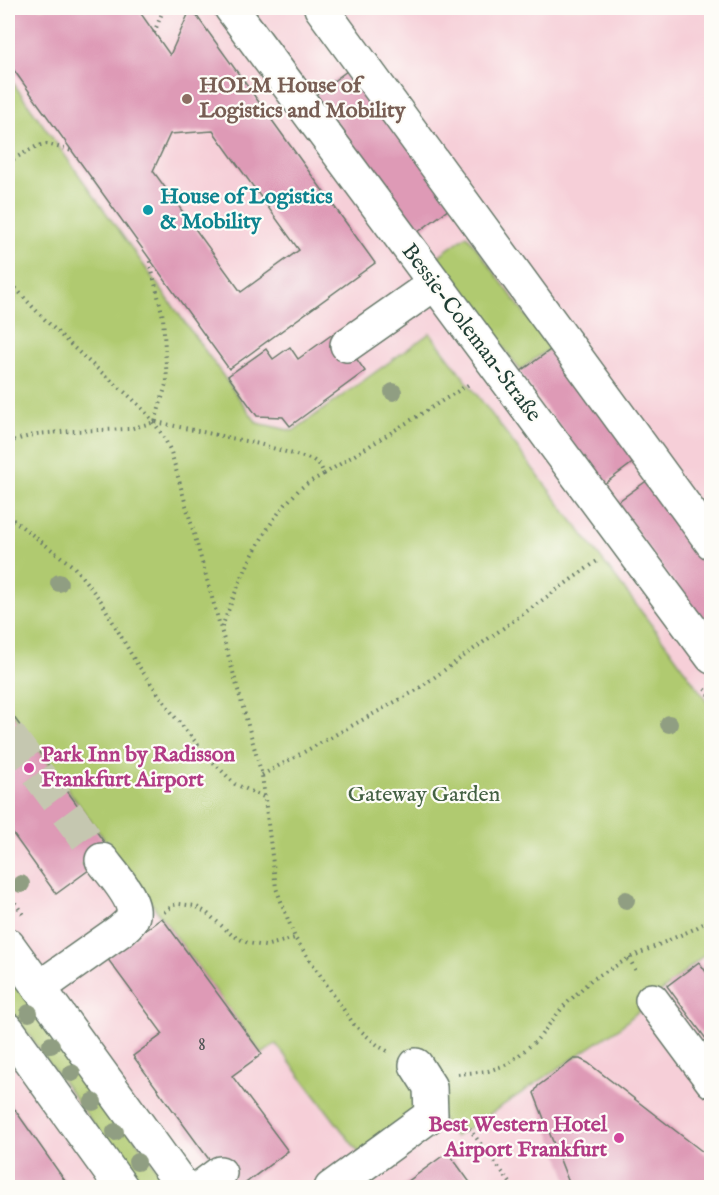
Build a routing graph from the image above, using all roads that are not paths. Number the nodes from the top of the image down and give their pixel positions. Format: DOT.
graph roads {
  1 [pos="231,8"];
  2 [pos="321,8"];
  3 [pos="434,284"];
  4 [pos="347,345"];
  5 [pos="711,543"];
  6 [pos="711,657"];
  7 [pos="102,860"];
  8 [pos="8,945"];
  9 [pos="39,988"];
  10 [pos="652,1000"];
  11 [pos="8,1030"];
  12 [pos="416,1065"];
  13 [pos="711,1081"];
  14 [pos="122,1188"];
  15 [pos="184,1188"];
  16 [pos="331,1188"];
  1 -- 3 [label="street, Bessie-Coleman-Straße"];
  2 -- 5 [label="street"];
  3 -- 4 [label="street"];
  3 -- 6 [label="street, Bessie-Coleman-Straße"];
  7 -- 9 [label="street"];
  8 -- 9 [label="street"];
  9 -- 15 [label="street"];
  10 -- 13 [label="street"];
  11 -- 14 [label="street"];
  12 -- 16 [label="street"];
}
